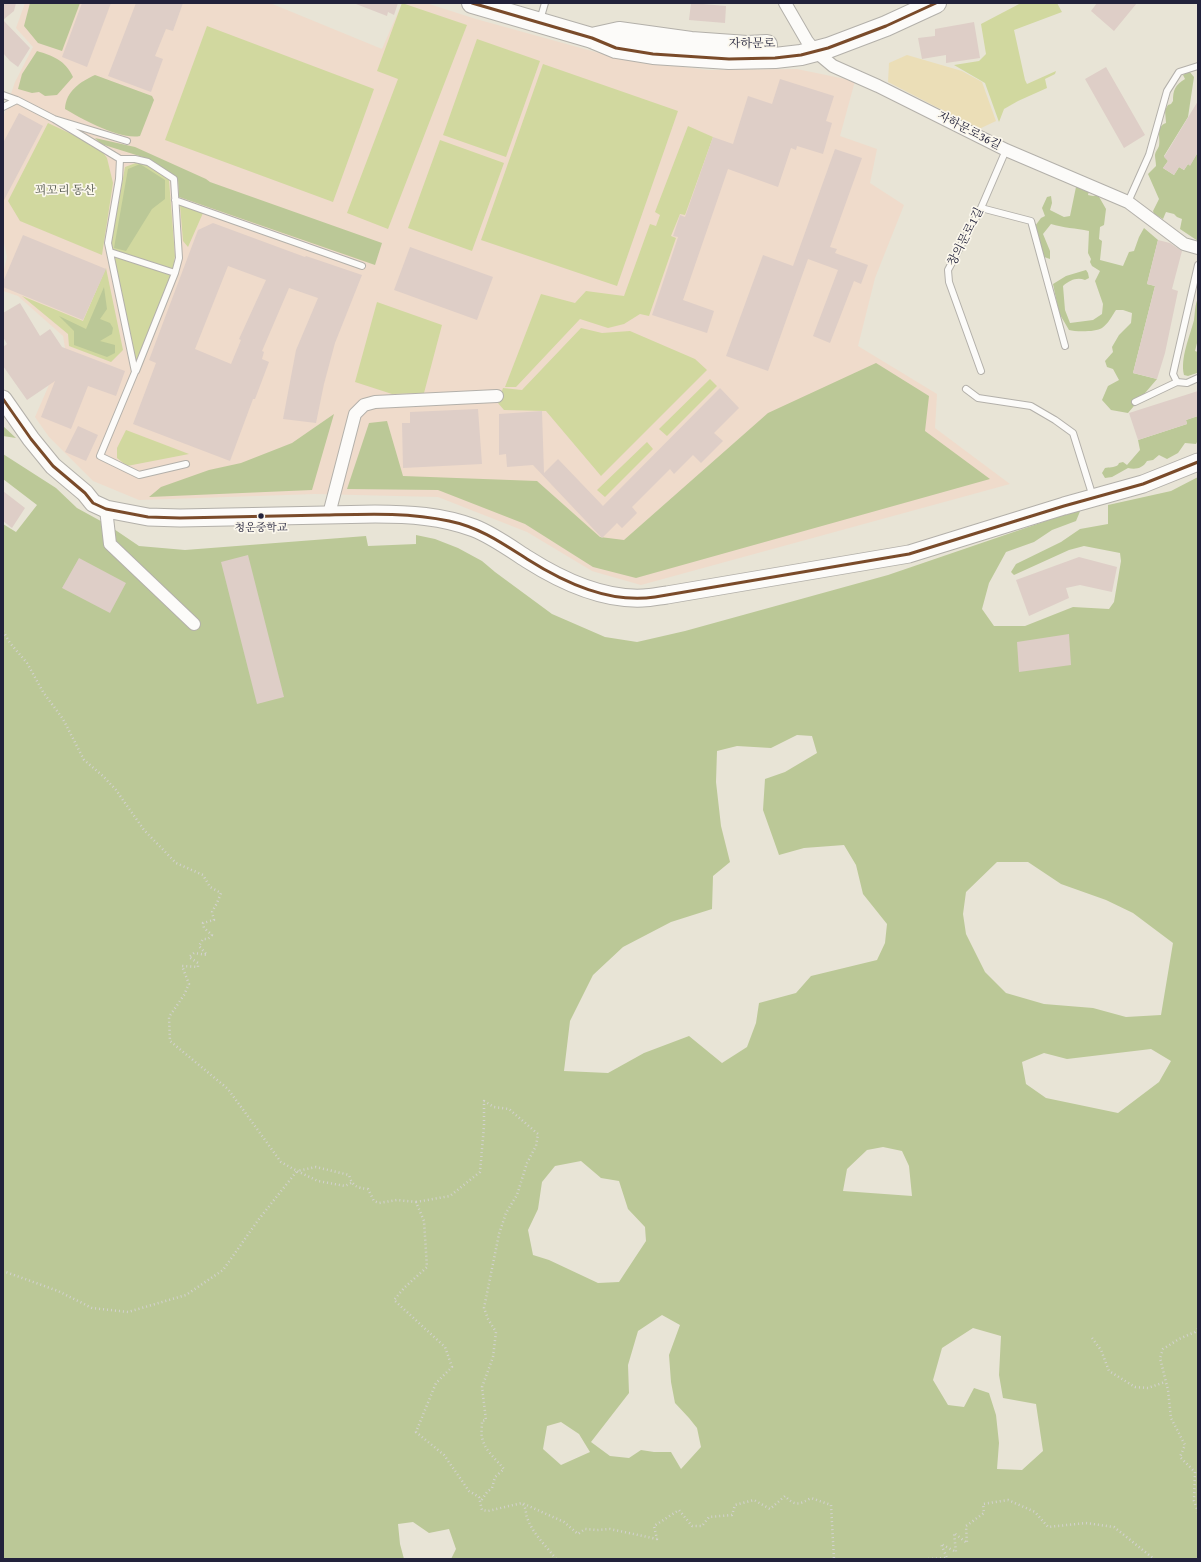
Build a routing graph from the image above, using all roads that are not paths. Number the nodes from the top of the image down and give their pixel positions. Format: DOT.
graph roads {
  1 [pos="472,3"];
  2 [pos="785,3"];
  3 [pos="906,3"];
  4 [pos="936,3"];
  5 [pos="542,12"];
  6 [pos="811,46"];
  7 [pos="1198,66"];
  8 [pos="3,95"];
  9 [pos="17,100"];
  10 [pos="3,107"];
  11 [pos="54,119"];
  12 [pos="127,141"];
  13 [pos="1006,150"];
  14 [pos="120,159"];
  15 [pos="175,200"];
  16 [pos="1128,202"];
  17 [pos="981,208"];
  18 [pos="1198,248"];
  19 [pos="110,252"];
  20 [pos="1198,265"];
  21 [pos="362,266"];
  22 [pos="175,272"];
  23 [pos="1065,346"];
  24 [pos="135,372"];
  25 [pos="981,372"];
  26 [pos="1198,378"];
  27 [pos="1177,382"];
  28 [pos="966,389"];
  29 [pos="497,396"];
  30 [pos="3,399"];
  31 [pos="1135,402"];
  32 [pos="1198,462"];
  33 [pos="186,464"];
  34 [pos="1093,498"];
  35 [pos="106,509"];
  36 [pos="329,514"];
  37 [pos="194,624"];
  1 -- 5 [label="main road, 자하문로"];
  2 -- 6 [label="street"];
  3 -- 6 [label="main road, 자하문로"];
  4 -- 6 [label="main road, 자하문로"];
  5 -- 6 [label="main road, 자하문로"];
  6 -- 13 [label="street, 자하문로36길"];
  7 -- 16 [label="lane"];
  8 -- 9 [label="lane"];
  9 -- 10 [label="lane"];
  9 -- 11 [label="lane"];
  11 -- 12 [label="lane"];
  11 -- 14 [label="lane"];
  13 -- 16 [label="street, 자하문로36길"];
  13 -- 17 [label="lane, 창의문로1길"];
  14 -- 15 [label="lane"];
  14 -- 19 [label="lane"];
  15 -- 21 [label="lane"];
  15 -- 22 [label="lane"];
  16 -- 18 [label="street, 자하문로36길"];
  17 -- 23 [label="lane"];
  17 -- 25 [label="lane, 창의문로1길"];
  19 -- 22 [label="lane"];
  19 -- 24 [label="lane"];
  20 -- 27 [label="lane"];
  22 -- 24 [label="lane"];
  24 -- 33 [label="lane"];
  26 -- 27 [label="lane"];
  27 -- 31 [label="lane"];
  28 -- 34 [label="lane"];
  29 -- 36 [label="street"];
  30 -- 35 [label="street"];
  32 -- 34 [label="street"];
  34 -- 36 [label="street"];
  35 -- 36 [label="street"];
  35 -- 37 [label="street"];
}
